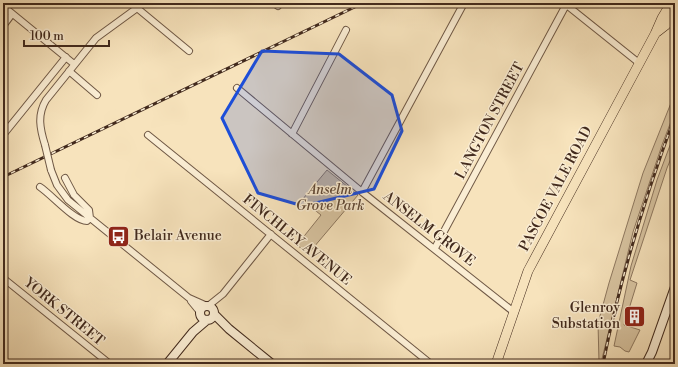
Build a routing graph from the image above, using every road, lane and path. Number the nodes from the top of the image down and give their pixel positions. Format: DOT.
graph roads {
  1 [pos="144,3"];
  2 [pos="464,3"];
  3 [pos="672,3"];
  4 [pos="565,4"];
  5 [pos="3,6"];
  6 [pos="137,8"];
  7 [pos="675,12"];
  8 [pos="12,14"];
  9 [pos="3,26"];
  10 [pos="346,30"];
  11 [pos="655,34"];
  12 [pos="189,51"];
  13 [pos="66,57"];
  14 [pos="74,64"];
  15 [pos="639,64"];
  16 [pos="68,71"];
  17 [pos="237,88"];
  18 [pos="98,95"];
  19 [pos="292,134"];
  20 [pos="3,135"];
  21 [pos="148,135"];
  22 [pos="65,178"];
  23 [pos="40,187"];
  24 [pos="362,192"];
  25 [pos="90,218"];
  26 [pos="271,234"];
  27 [pos="435,248"];
  28 [pos="3,278"];
  29 [pos="675,287"];
  30 [pos="222,294"];
  31 [pos="189,298"];
  32 [pos="208,306"];
  33 [pos="515,311"];
  34 [pos="207,315"];
  35 [pos="110,364"];
  36 [pos="167,364"];
  37 [pos="272,364"];
  38 [pos="431,364"];
  39 [pos="496,364"];
  40 [pos="646,364"];
  1 -- 6 [label="street"];
  2 -- 24 [label="street"];
  3 -- 11 [label="main road, PASCOE VALE ROAD"];
  4 -- 15 [label="street"];
  4 -- 27 [label="street, LANGTON STREET"];
  5 -- 8 [label="street"];
  6 -- 12 [label="street"];
  6 -- 14 [label="street"];
  7 -- 11 [label="main road, PASCOE VALE ROAD"];
  8 -- 9 [label="street"];
  8 -- 13 [label="street"];
  10 -- 19 [label="street"];
  11 -- 15 [label="main road, PASCOE VALE ROAD"];
  13 -- 14 [label="street"];
  13 -- 20 [label="street"];
  14 -- 16 [label="street"];
  15 -- 33 [label="main road, PASCOE VALE ROAD"];
  16 -- 18 [label="street"];
  16 -- 25 [label="street, bridge"];
  17 -- 19 [label="street, ANSELM GROVE"];
  19 -- 24 [label="street, ANSELM GROVE"];
  21 -- 26 [label="street, FINCHLEY AVENUE"];
  22 -- 25 [label="street"];
  23 -- 25 [label="street"];
  24 -- 27 [label="street, ANSELM GROVE"];
  25 -- 31 [label="street"];
  26 -- 30 [label="street"];
  26 -- 38 [label="street, FINCHLEY AVENUE"];
  27 -- 33 [label="street, ANSELM GROVE"];
  28 -- 35 [label="street, YORK STREET"];
  29 -- 40 [label="street"];
  30 -- 32 [label="street"];
  30 -- 34 [label="street"];
  31 -- 32 [label="street"];
  31 -- 34 [label="street"];
  32 -- 34 [label="street"];
  33 -- 39 [label="main road, PASCOE VALE ROAD"];
  34 -- 36 [label="street"];
  34 -- 37 [label="street"];
}
